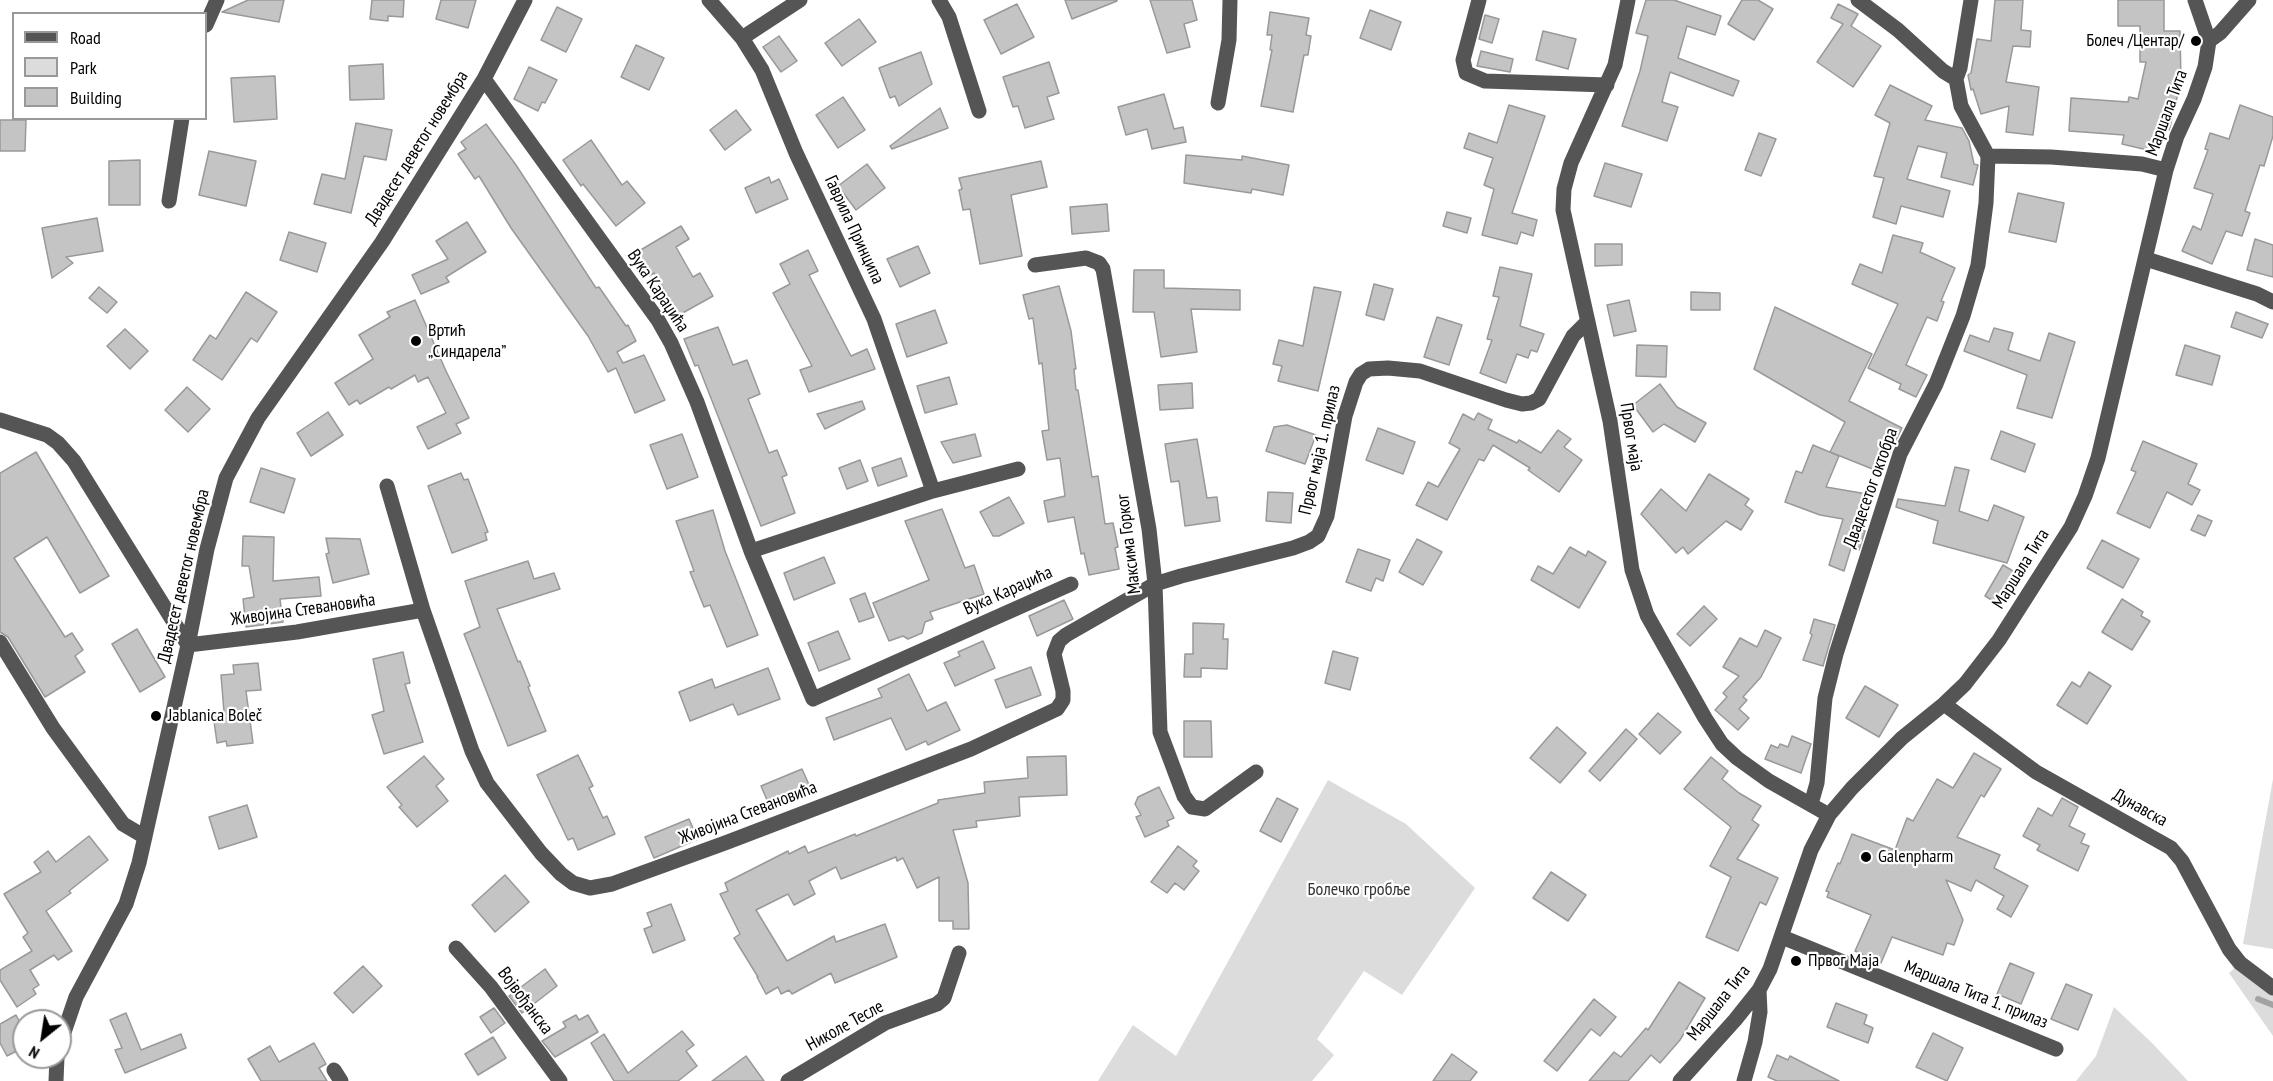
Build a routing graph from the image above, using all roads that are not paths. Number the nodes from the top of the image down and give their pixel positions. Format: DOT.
graph roads {
  1 [pos="218,0"];
  2 [pos="525,0"];
  3 [pos="709,0"];
  4 [pos="800,0"];
  5 [pos="939,0"];
  6 [pos="1230,0"];
  7 [pos="1479,0"];
  8 [pos="1628,0"];
  9 [pos="1858,0"];
  10 [pos="1971,0"];
  11 [pos="2195,0"];
  12 [pos="2249,0"];
  13 [pos="207,23"];
  14 [pos="742,38"];
  15 [pos="2208,41"];
  16 [pos="1956,79"];
  17 [pos="484,80"];
  18 [pos="1607,85"];
  19 [pos="1218,103"];
  20 [pos="979,111"];
  21 [pos="182,120"];
  22 [pos="1988,156"];
  23 [pos="2166,170"];
  24 [pos="168,201"];
  25 [pos="2146,260"];
  26 [pos="1035,265"];
  27 [pos="2273,302"];
  28 [pos="1588,321"];
  29 [pos="0,420"];
  30 [pos="1018,469"];
  31 [pos="387,486"];
  32 [pos="933,491"];
  33 [pos="751,551"];
  34 [pos="1071,584"];
  35 [pos="1155,584"];
  36 [pos="423,610"];
  37 [pos="0,642"];
  38 [pos="188,645"];
  39 [pos="1944,704"];
  40 [pos="1256,771"];
  41 [pos="1811,804"];
  42 [pos="1829,816"];
  43 [pos="145,837"];
  44 [pos="1782,937"];
  45 [pos="456,948"];
  46 [pos="959,953"];
  47 [pos="2273,988"];
  48 [pos="1759,990"];
  49 [pos="72,1009"];
  50 [pos="2056,1049"];
  51 [pos="560,1081"];
  52 [pos="788,1081"];
  53 [pos="1680,1081"];
  54 [pos="1744,1081"];
  1 -- 13 [label="street"];
  2 -- 17 [label="street, Двадесет деветог новембра"];
  3 -- 14 [label="street, Гаврила Принципа"];
  4 -- 14 [label="street"];
  5 -- 20 [label="street"];
  6 -- 19 [label="street"];
  7 -- 18 [label="street"];
  8 -- 18 [label="street, Првог маја"];
  9 -- 16 [label="street"];
  10 -- 16 [label="street"];
  11 -- 15 [label="street"];
  12 -- 15 [label="street"];
  14 -- 32 [label="street, Гаврила Принципа"];
  15 -- 23 [label="street, Маршала Тита"];
  16 -- 22 [label="street"];
  17 -- 33 [label="street, Вука Караџића"];
  17 -- 38 [label="street, Двадесет деветог новембра"];
  18 -- 28 [label="street, Првог маја"];
  21 -- 24 [label="street"];
  22 -- 23 [label="street"];
  22 -- 41 [label="street, Двадесетог октобра"];
  23 -- 25 [label="street, Маршала Тита"];
  25 -- 27 [label="street"];
  25 -- 39 [label="street, Маршала Тита"];
  26 -- 35 [label="street, Максима Горког"];
  28 -- 35 [label="street, Првог маја 1. прилаз"];
  28 -- 41 [label="street, Првог маја"];
  29 -- 38 [label="street"];
  30 -- 32 [label="street"];
  31 -- 36 [label="street, Живојина Стевановића"];
  32 -- 33 [label="street"];
  33 -- 34 [label="street, Вука Караџића"];
  35 -- 36 [label="street, Живојина Стевановића"];
  35 -- 40 [label="street, Максима Горког"];
  36 -- 38 [label="street, Живојина Стевановића"];
  37 -- 43 [label="street"];
  38 -- 43 [label="street, Двадесет деветог новембра"];
  39 -- 42 [label="street, Маршала Тита"];
  39 -- 47 [label="street, Дунавска"];
  41 -- 42 [label="street, Првог маја"];
  42 -- 44 [label="street, Маршала Тита"];
  43 -- 49 [label="street, Двадесет деветог новембра"];
  44 -- 48 [label="street, Маршала Тита"];
  44 -- 50 [label="street, Маршала Тита 1. прилаз"];
  45 -- 51 [label="street, Војвођанска"];
  46 -- 52 [label="street, Николе Тесле"];
  48 -- 53 [label="street, Маршала Тита"];
  48 -- 54 [label="street"];
}
